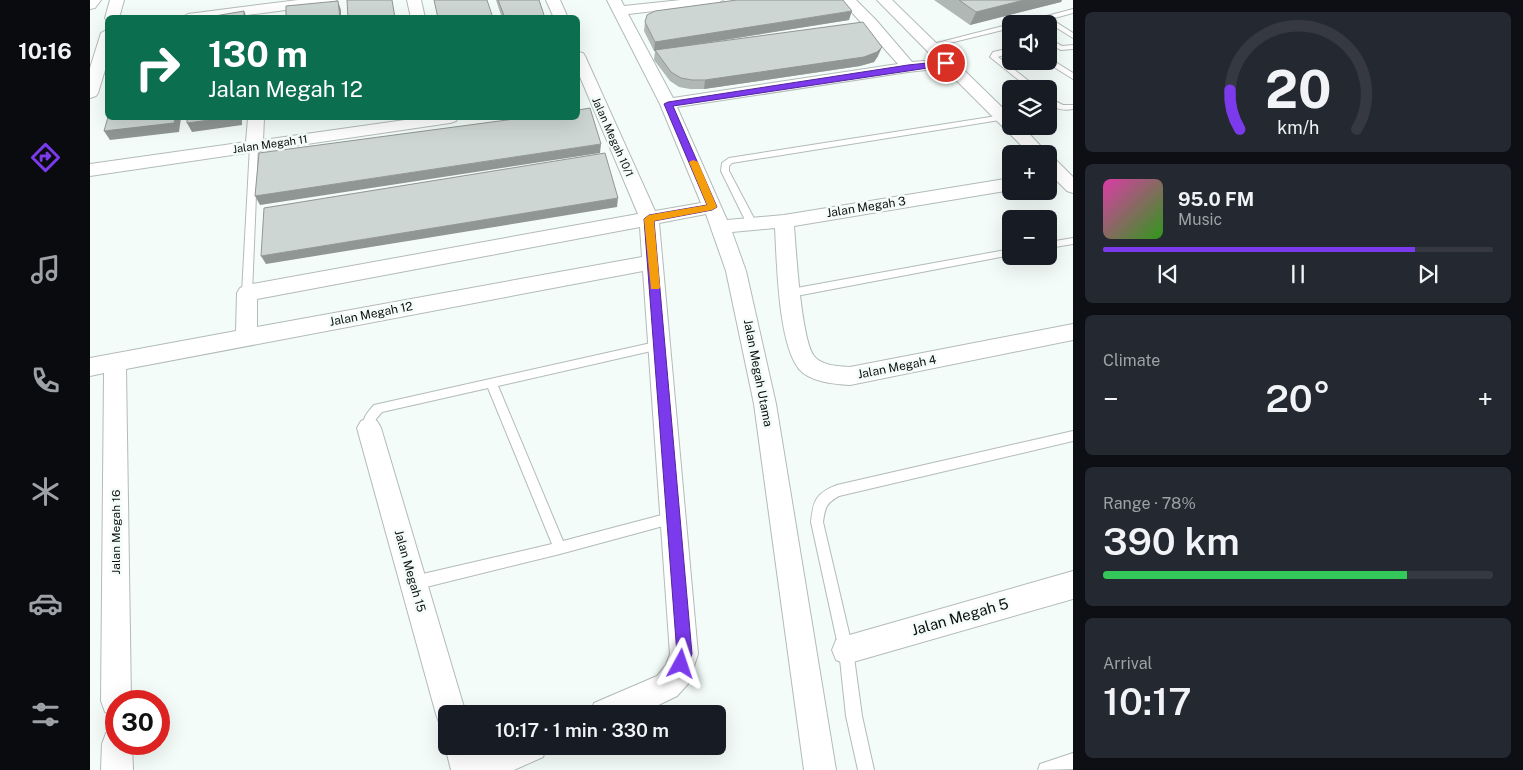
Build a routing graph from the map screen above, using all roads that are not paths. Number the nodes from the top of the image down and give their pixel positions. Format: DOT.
graph roads {
  1 [pos="94,0"];
  2 [pos="117,0"];
  3 [pos="330,0"];
  4 [pos="414,0"];
  5 [pos="553,0"];
  6 [pos="716,0"];
  7 [pos="848,0"];
  8 [pos="884,0"];
  9 [pos="90,5"];
  10 [pos="618,6"];
  11 [pos="266,8"];
  12 [pos="1073,11"];
  13 [pos="113,15"];
  14 [pos="211,15"];
  15 [pos="417,15"];
  16 [pos="560,15"];
  17 [pos="1057,15"];
  18 [pos="1057,26"];
  19 [pos="1002,28"];
  20 [pos="1073,36"];
  21 [pos="105,43"];
  22 [pos="929,46"];
  23 [pos="1057,46"];
  24 [pos="1073,47"];
  25 [pos="1002,52"];
  26 [pos="580,60"];
  27 [pos="946,63"];
  28 [pos="1002,63"];
  29 [pos="1057,66"];
  30 [pos="908,67"];
  31 [pos="1011,70"];
  32 [pos="1073,77"];
  33 [pos="1023,80"];
  34 [pos="90,93"];
  35 [pos="596,96"];
  36 [pos="580,99"];
  37 [pos="668,104"];
  38 [pos="1057,106"];
  39 [pos="1073,107"];
  40 [pos="1002,116"];
  41 [pos="256,120"];
  42 [pos="430,120"];
  43 [pos="1002,124"];
  44 [pos="1021,135"];
  45 [pos="1031,145"];
  46 [pos="254,146"];
  47 [pos="90,170"];
  48 [pos="1002,185"];
  49 [pos="717,217"];
  50 [pos="649,219"];
  51 [pos="784,221"];
  52 [pos="752,224"];
  53 [pos="1073,241"];
  54 [pos="1057,244"];
  55 [pos="1002,254"];
  56 [pos="653,262"];
  57 [pos="247,293"];
  58 [pos="791,294"];
  59 [pos="1073,332"];
  60 [pos="246,338"];
  61 [pos="660,345"];
  62 [pos="115,362"];
  63 [pos="90,367"];
  64 [pos="491,383"];
  65 [pos="369,428"];
  66 [pos="1073,436"];
  67 [pos="674,518"];
  68 [pos="560,548"];
  69 [pos="414,583"];
  70 [pos="1073,585"];
  71 [pos="846,650"];
  72 [pos="116,690"];
  73 [pos="448,705"];
  74 [pos="625,705"];
  75 [pos="117,755"];
  76 [pos="463,755"];
  77 [pos="512,755"];
  78 [pos="1073,761"];
  79 [pos="117,770"];
  80 [pos="467,770"];
  81 [pos="478,770"];
  82 [pos="820,770"];
  83 [pos="866,770"];
  84 [pos="1046,770"];
  1 -- 9 [label="street"];
  2 -- 13 [label="street"];
  3 -- 11 [label="street"];
  4 -- 15 [label="street"];
  5 -- 16 [label="street"];
  6 -- 10 [label="street"];
  7 -- 30 [label="street"];
  8 -- 22 [label="street"];
  10 -- 37 [label="street, Jalan Megah Utama"];
  11 -- 14 [label="street"];
  12 -- 17 [label="lane"];
  18 -- 20 [label="lane"];
  19 -- 22 [label="lane"];
  21 -- 34 [label="street"];
  22 -- 27 [label="street"];
  23 -- 24 [label="lane"];
  25 -- 28 [label="lane"];
  26 -- 35 [label="street, Jalan Megah 10/1"];
  27 -- 30 [label="street"];
  27 -- 40 [label="street"];
  29 -- 32 [label="lane"];
  30 -- 37 [label="street"];
  31 -- 33 [label="lane"];
  35 -- 36 [label="street"];
  35 -- 50 [label="street, Jalan Megah 10/1"];
  37 -- 49 [label="street, Jalan Megah Utama"];
  38 -- 39 [label="lane"];
  41 -- 46 [label="street"];
  42 -- 46 [label="street, Jalan Megah 11"];
  43 -- 52 [label="lane"];
  44 -- 45 [label="street"];
  46 -- 47 [label="street, Jalan Megah 11"];
  46 -- 57 [label="lane"];
  48 -- 51 [label="street, Jalan Megah 3"];
  49 -- 50 [label="street"];
  49 -- 52 [label="street, Jalan Megah 3"];
  49 -- 82 [label="street, Jalan Megah Utama"];
  50 -- 56 [label="street, Jalan Megah 10/1"];
  50 -- 57 [label="street"];
  51 -- 52 [label="street, Jalan Megah 3"];
  51 -- 58 [label="street, Jalan Megah 4"];
  53 -- 54 [label="lane"];
  55 -- 58 [label="lane"];
  56 -- 60 [label="street, Jalan Megah 12"];
  56 -- 61 [label="street, Jalan Megah 10/1"];
  57 -- 60 [label="street"];
  58 -- 59 [label="street, Jalan Megah 4"];
  60 -- 62 [label="street, Jalan Megah 12"];
  61 -- 64 [label="lane"];
  61 -- 67 [label="street, Jalan Megah 10/1"];
  62 -- 63 [label="street, Jalan Megah 12"];
  62 -- 72 [label="street, Jalan Megah 16"];
  64 -- 65 [label="lane"];
  64 -- 68 [label="lane"];
  65 -- 69 [label="street, Jalan Megah 15"];
  66 -- 71 [label="lane"];
  67 -- 68 [label="lane"];
  67 -- 74 [label="street, Jalan Megah 10/1"];
  68 -- 69 [label="lane"];
  69 -- 73 [label="street, Jalan Megah 15"];
  70 -- 71 [label="street, Jalan Megah 5"];
  71 -- 83 [label="lane"];
  75 -- 79 [label="street"];
  76 -- 80 [label="street"];
  77 -- 81 [label="street"];
  78 -- 84 [label="lane"];
}
